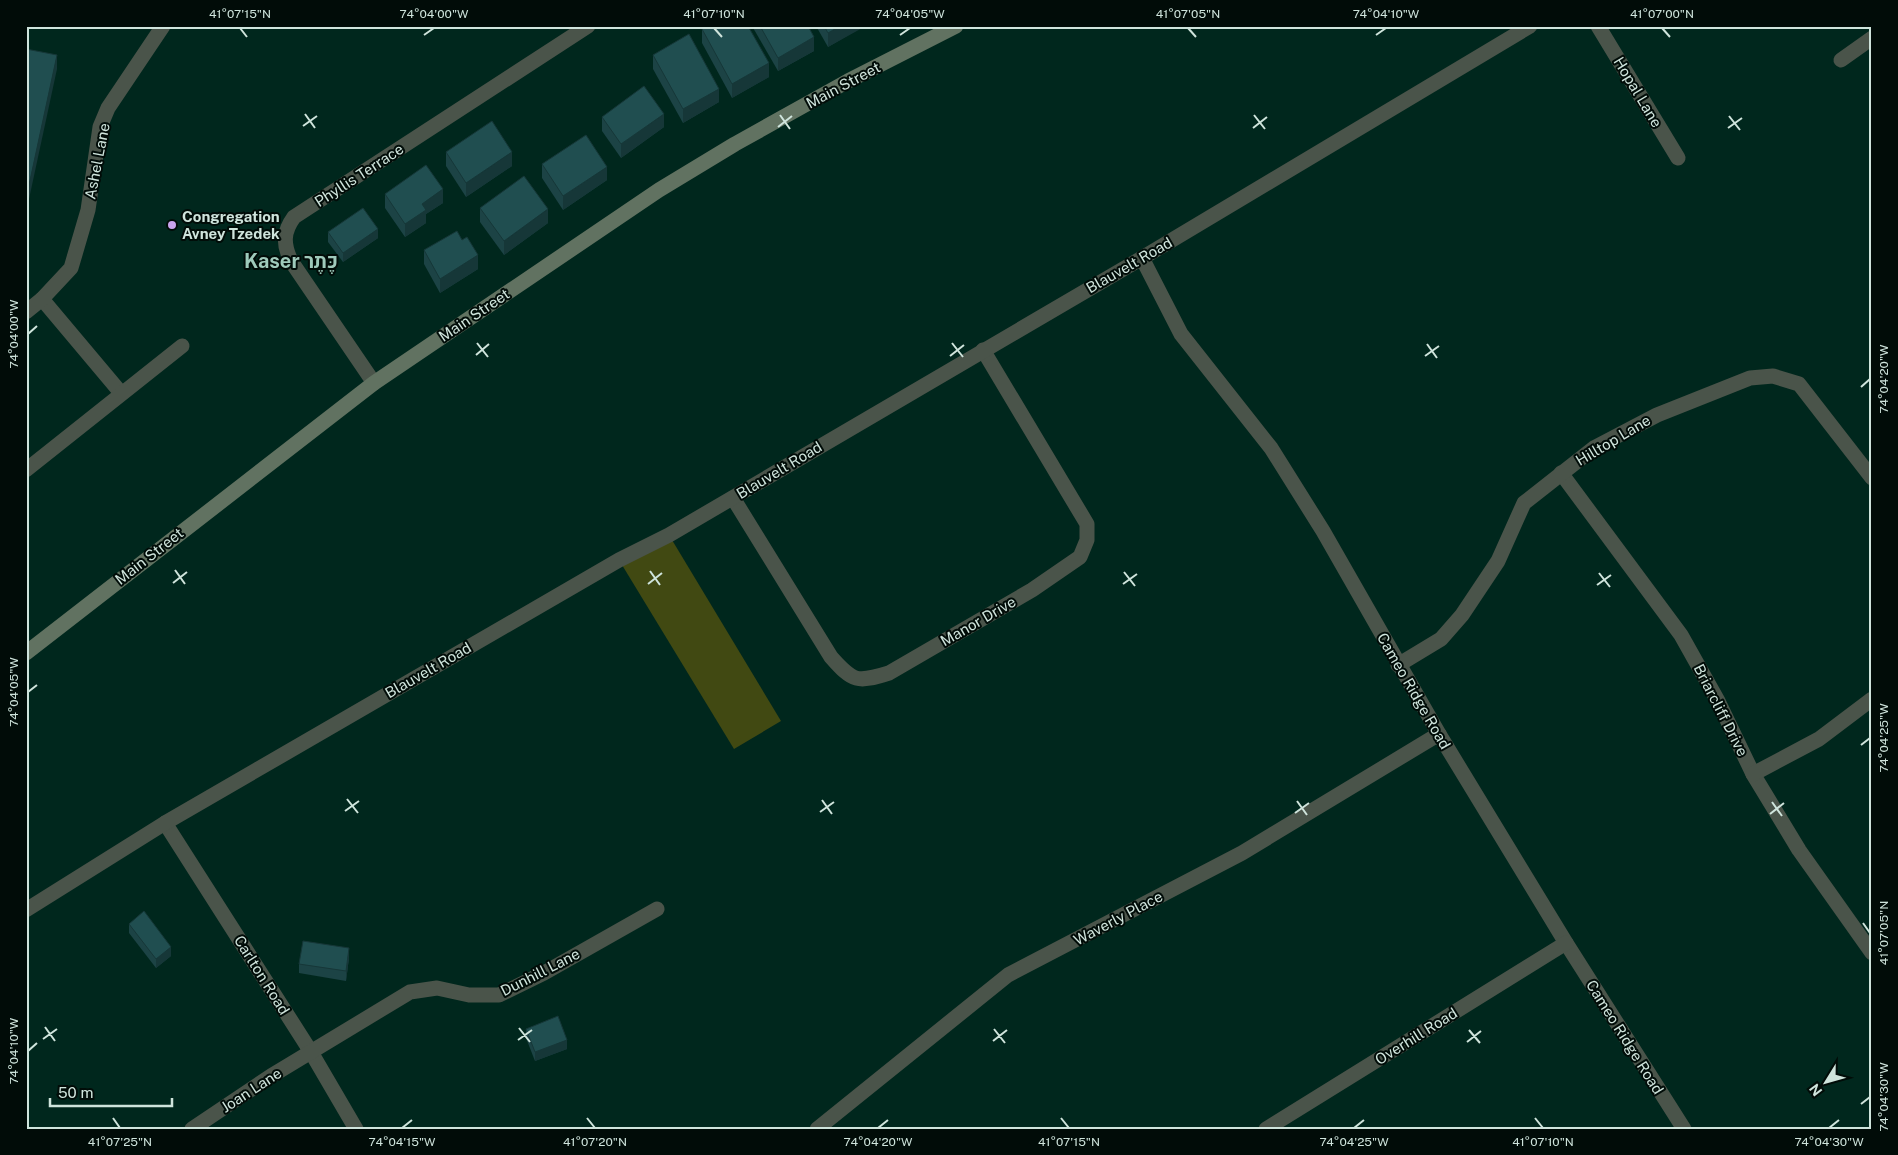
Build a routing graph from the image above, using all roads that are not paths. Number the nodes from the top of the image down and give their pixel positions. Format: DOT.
graph roads {
  1 [pos="163,26"];
  2 [pos="588,26"];
  3 [pos="956,26"];
  4 [pos="1530,26"];
  5 [pos="1598,26"];
  6 [pos="1872,38"];
  7 [pos="1841,60"];
  8 [pos="1678,158"];
  9 [pos="1142,258"];
  10 [pos="42,299"];
  11 [pos="26,312"];
  12 [pos="182,346"];
  13 [pos="983,350"];
  14 [pos="374,383"];
  15 [pos="121,392"];
  16 [pos="26,470"];
  17 [pos="1561,473"];
  18 [pos="1872,478"];
  19 [pos="733,498"];
  20 [pos="26,653"];
  21 [pos="1398,665"];
  22 [pos="1872,699"];
  23 [pos="1439,734"];
  24 [pos="1753,774"];
  25 [pos="165,823"];
  26 [pos="657,908"];
  27 [pos="26,910"];
  28 [pos="1566,944"];
  29 [pos="1872,953"];
  30 [pos="311,1052"];
  31 [pos="192,1129"];
  32 [pos="356,1129"];
  33 [pos="817,1129"];
  34 [pos="1266,1129"];
  35 [pos="1684,1129"];
  1 -- 10 [label="street, Ashel Lane"];
  2 -- 14 [label="street, Phyllis Terrace"];
  3 -- 14 [label="main road, Main Street"];
  4 -- 9 [label="street, Blauvelt Road"];
  5 -- 8 [label="street, Hopal Lane"];
  6 -- 7 [label="street"];
  9 -- 13 [label="street, Blauvelt Road"];
  9 -- 21 [label="street, Cameo Ridge Road"];
  10 -- 11 [label="street, Ashel Lane"];
  10 -- 15 [label="street"];
  12 -- 15 [label="street"];
  13 -- 19 [label="street, Blauvelt Road"];
  13 -- 19 [label="street, Manor Drive"];
  14 -- 20 [label="main road, Main Street"];
  15 -- 16 [label="street"];
  17 -- 18 [label="street, Hilltop Lane"];
  17 -- 21 [label="street, Hilltop Lane"];
  17 -- 24 [label="street, Briarcliff Drive"];
  19 -- 25 [label="street, Blauvelt Road"];
  21 -- 23 [label="street, Cameo Ridge Road"];
  22 -- 24 [label="street"];
  23 -- 28 [label="street, Cameo Ridge Road"];
  23 -- 33 [label="street, Waverly Place"];
  24 -- 29 [label="street, Briarcliff Drive"];
  25 -- 27 [label="street, Blauvelt Road"];
  25 -- 30 [label="street, Carlton Road"];
  26 -- 30 [label="street, Dunhill Lane"];
  28 -- 34 [label="street, Overhill Road"];
  28 -- 35 [label="street, Cameo Ridge Road"];
  30 -- 31 [label="street, Joan Lane"];
  30 -- 32 [label="street, Carlton Road"];
}
